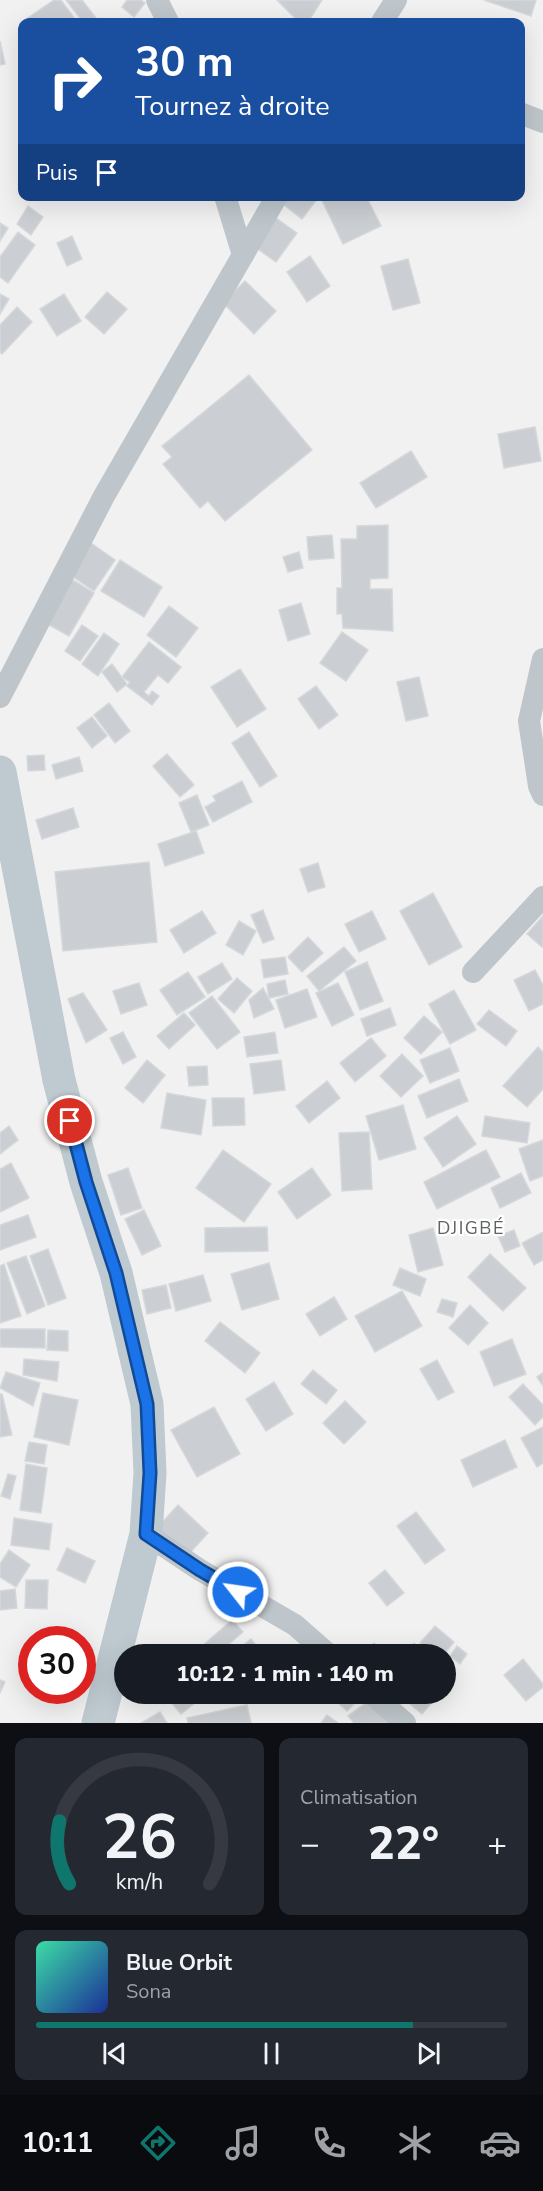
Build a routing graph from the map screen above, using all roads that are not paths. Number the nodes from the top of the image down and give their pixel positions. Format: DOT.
graph roads {
  1 [pos="157,0"];
  2 [pos="396,0"];
  3 [pos="166,18"];
  4 [pos="385,18"];
  5 [pos="543,111"];
  6 [pos="525,113"];
  7 [pos="525,115"];
  8 [pos="543,122"];
  9 [pos="227,201"];
  10 [pos="274,201"];
  11 [pos="243,255"];
  12 [pos="543,658"];
  13 [pos="0,697"];
  14 [pos="0,772"];
  15 [pos="543,795"];
  16 [pos="543,897"];
  17 [pos="473,972"];
  18 [pos="146,1534"];
  19 [pos="317,1644"];
  20 [pos="383,1704"];
  21 [pos="98,1723"];
  22 [pos="405,1723"];
  1 -- 3 [label="street"];
  2 -- 4 [label="street"];
  5 -- 6 [label="street"];
  7 -- 8 [label="street"];
  9 -- 11 [label="street"];
  10 -- 11 [label="street"];
  11 -- 13 [label="street"];
  12 -- 15 [label="street"];
  14 -- 18 [label="street"];
  16 -- 17 [label="street"];
  18 -- 19 [label="street"];
  18 -- 21 [label="street"];
  20 -- 22 [label="street"];
}
